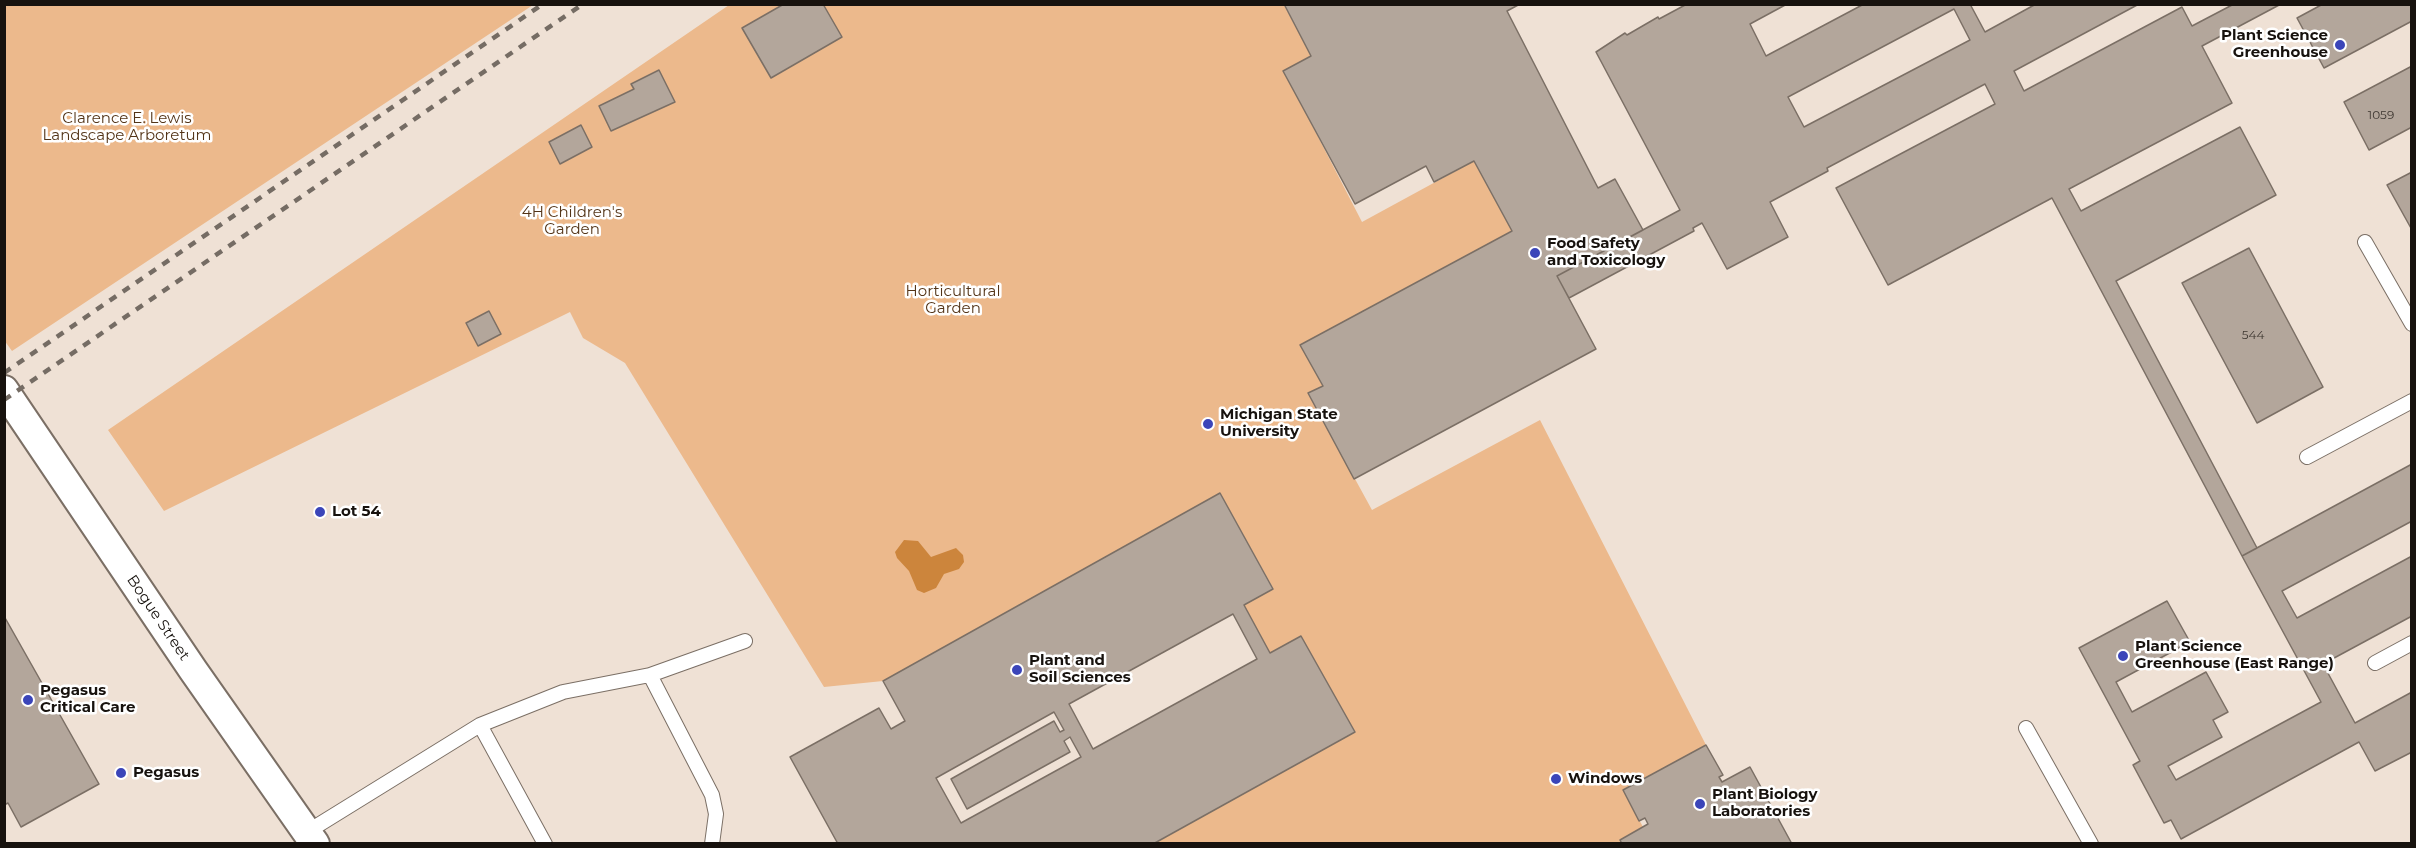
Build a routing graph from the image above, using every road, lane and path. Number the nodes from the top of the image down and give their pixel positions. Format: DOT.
graph roads {
  1 [pos="2365,242"];
  2 [pos="2412,324"];
  3 [pos="4,390"];
  4 [pos="2412,401"];
  5 [pos="2307,457"];
  6 [pos="745,641"];
  7 [pos="2412,642"];
  8 [pos="2375,663"];
  9 [pos="650,675"];
  10 [pos="480,725"];
  11 [pos="2026,728"];
  12 [pos="311,838"];
  13 [pos="545,843"];
  14 [pos="712,843"];
  15 [pos="2091,843"];
  1 -- 2 [label="lane"];
  3 -- 12 [label="street, Bogue Street"];
  4 -- 5 [label="lane"];
  6 -- 9 [label="lane"];
  7 -- 8 [label="lane"];
  9 -- 10 [label="lane"];
  9 -- 14 [label="lane"];
  10 -- 12 [label="lane"];
  10 -- 13 [label="lane"];
  11 -- 15 [label="lane"];
}
